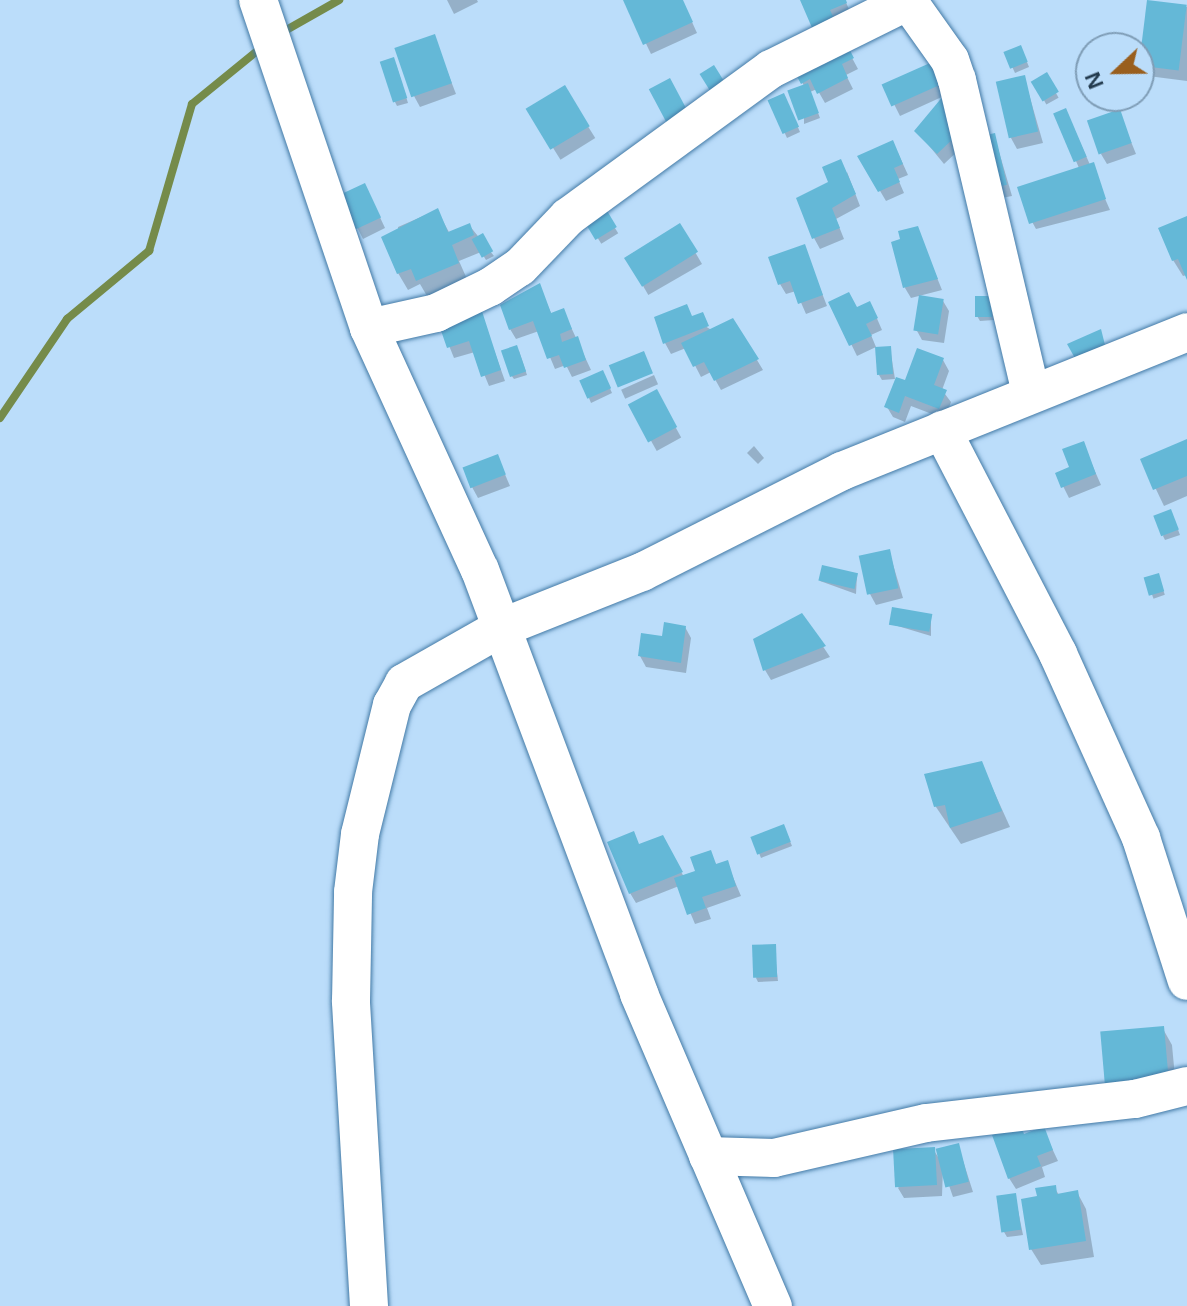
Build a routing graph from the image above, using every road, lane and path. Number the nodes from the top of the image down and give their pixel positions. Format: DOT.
graph roads {
  1 [pos="258,0"];
  2 [pos="909,0"];
  3 [pos="369,328"];
  4 [pos="1187,332"];
  5 [pos="1031,392"];
  6 [pos="942,430"];
  7 [pos="501,628"];
  8 [pos="1187,981"];
  9 [pos="1187,1086"];
  10 [pos="708,1156"];
  11 [pos="369,1306"];
  12 [pos="773,1306"];
  1 -- 3 [label="street"];
  2 -- 3 [label="street"];
  2 -- 5 [label="street"];
  3 -- 7 [label="street"];
  4 -- 5 [label="street"];
  5 -- 6 [label="street"];
  6 -- 7 [label="street"];
  6 -- 8 [label="street"];
  7 -- 10 [label="street"];
  7 -- 11 [label="street"];
  9 -- 10 [label="street"];
  10 -- 12 [label="street"];
}
